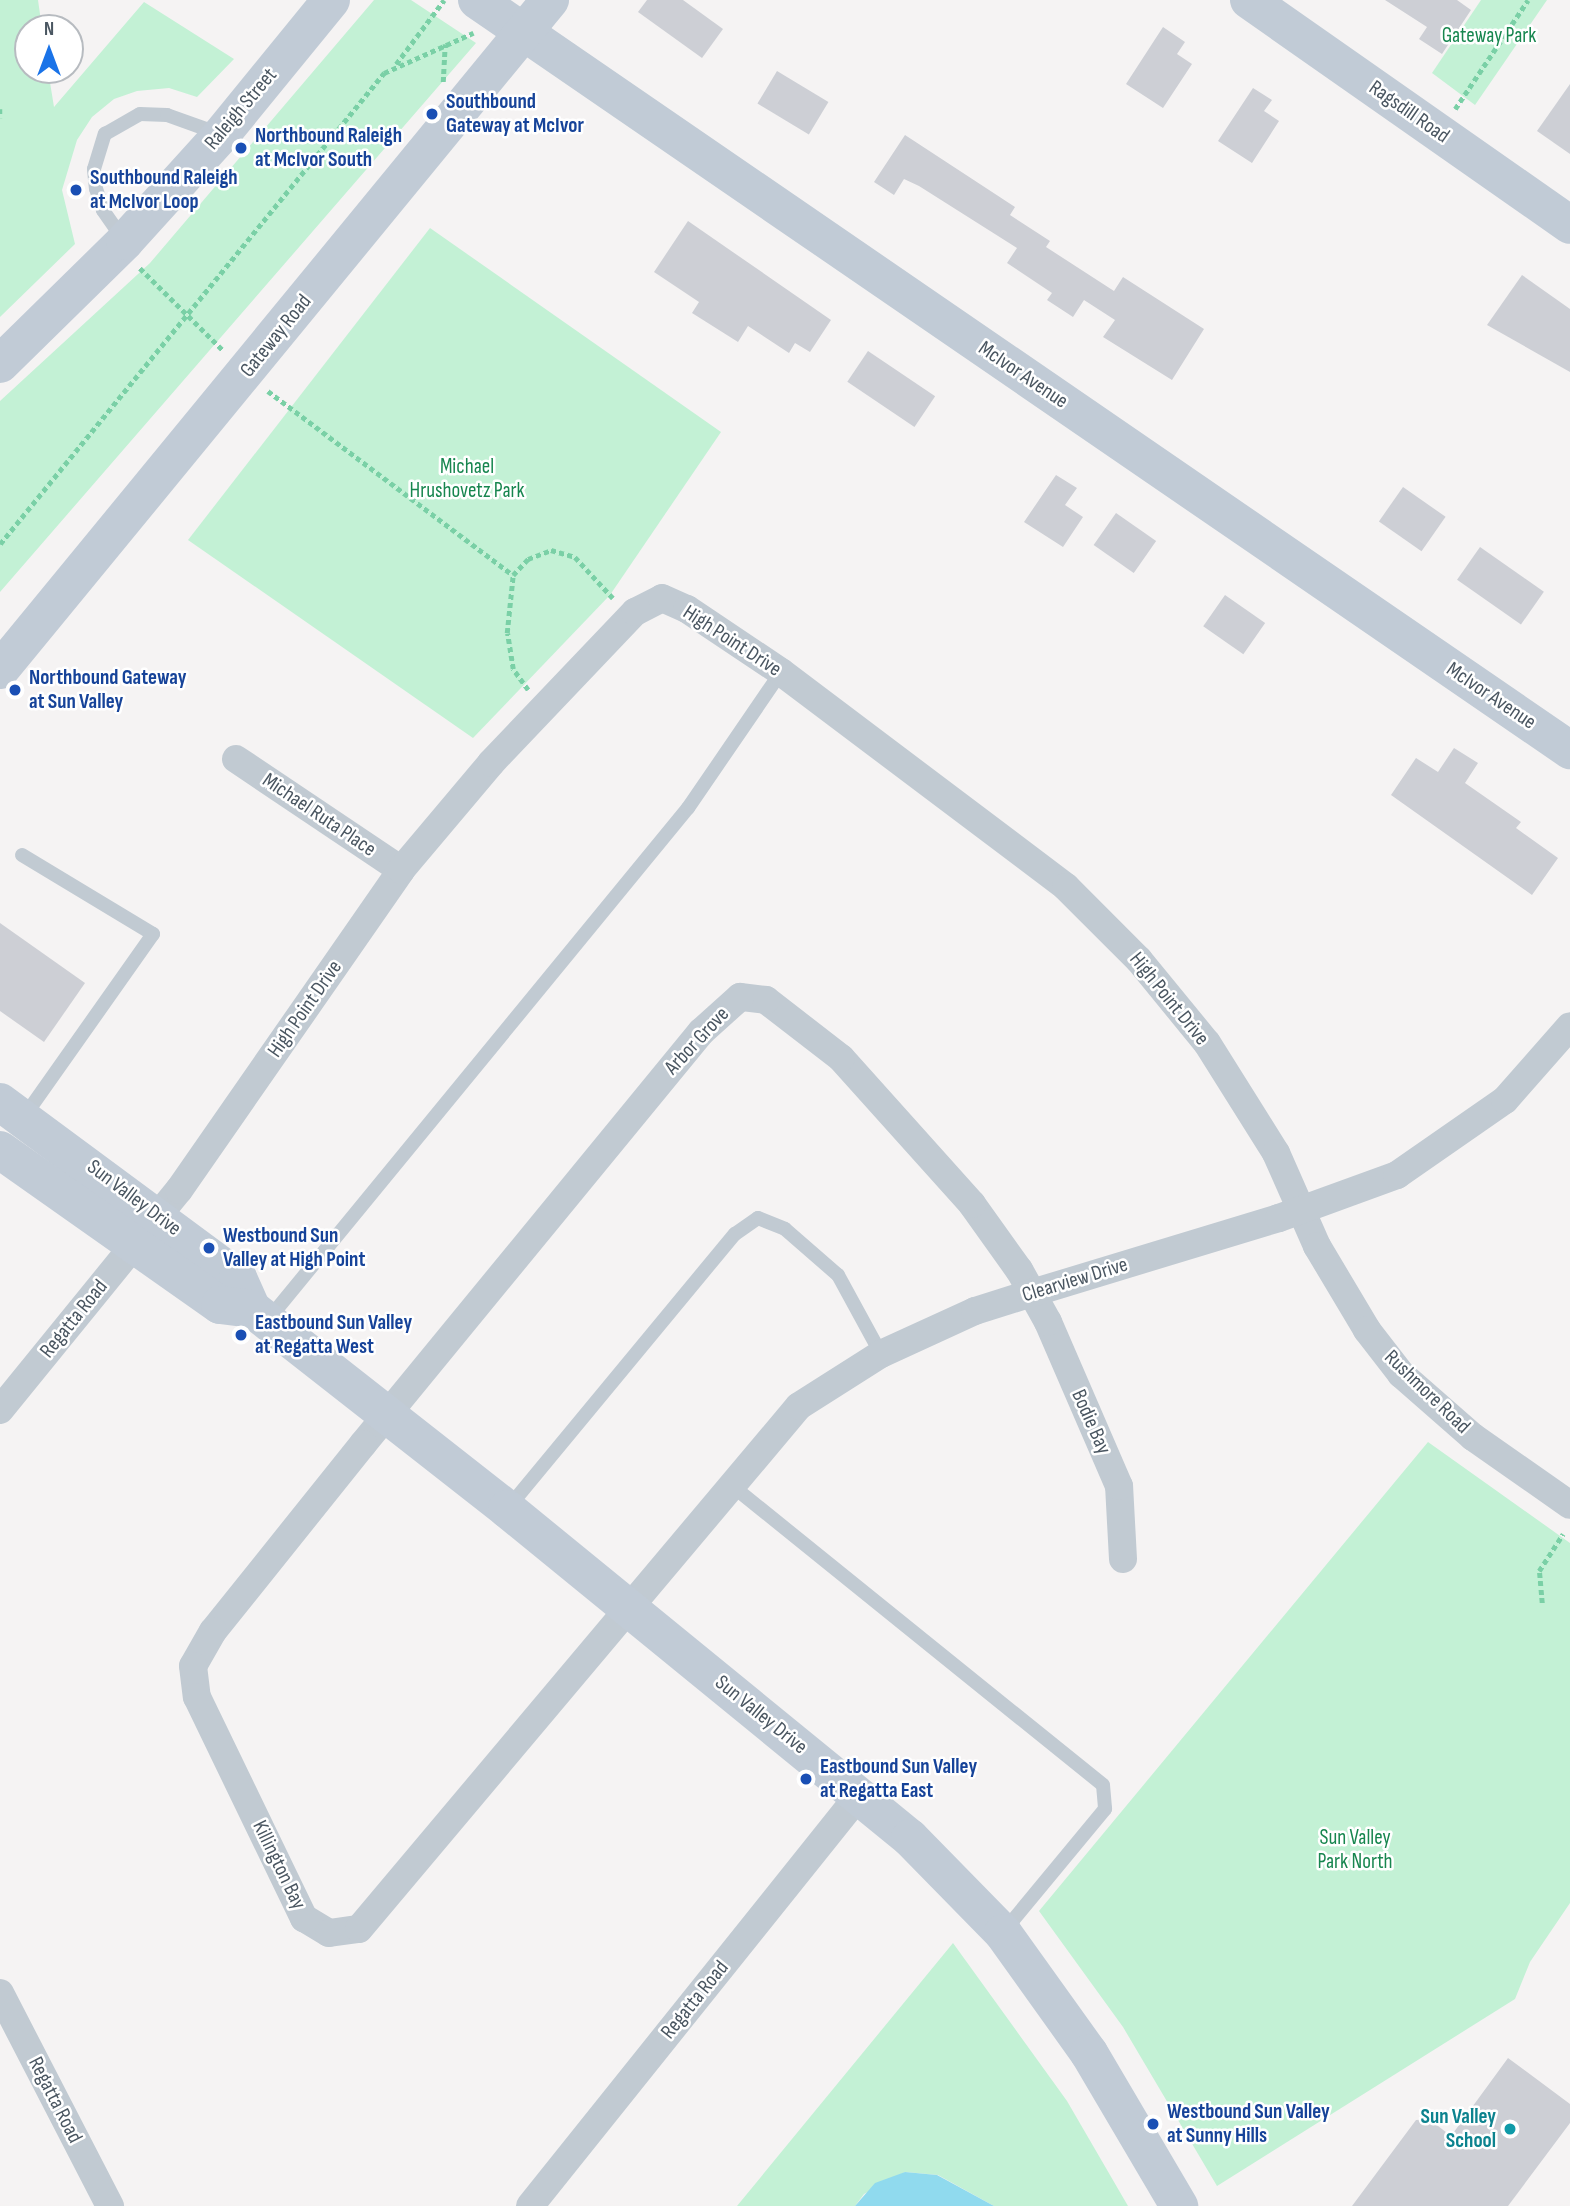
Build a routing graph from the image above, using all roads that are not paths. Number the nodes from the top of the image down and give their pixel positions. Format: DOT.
graph roads {
  1 [pos="331,0"];
  2 [pos="550,0"];
  3 [pos="1249,0"];
  4 [pos="480,15"];
  5 [pos="524,32"];
  6 [pos="222,135"];
  7 [pos="1570,225"];
  8 [pos="121,245"];
  9 [pos="0,364"];
  10 [pos="0,670"];
  11 [pos="781,672"];
  12 [pos="1570,750"];
  13 [pos="236,759"];
  14 [pos="22,855"];
  15 [pos="401,870"];
  16 [pos="1570,1026"];
  17 [pos="12,1110"];
  18 [pos="0,1150"];
  19 [pos="1302,1209"];
  20 [pos="148,1230"];
  21 [pos="1032,1293"];
  22 [pos="259,1315"];
  23 [pos="881,1354"];
  24 [pos="0,1410"];
  25 [pos="387,1415"];
  26 [pos="729,1483"];
  27 [pos="1570,1505"];
  28 [pos="507,1509"];
  29 [pos="1124,1559"];
  30 [pos="626,1606"];
  31 [pos="860,1794"];
  32 [pos="1003,1933"];
  33 [pos="0,1993"];
  34 [pos="110,2206"];
  35 [pos="530,2206"];
  36 [pos="1179,2206"];
  1 -- 6 [label="street, Raleigh Street"];
  2 -- 5 [label="street, Gateway Road"];
  3 -- 7 [label="street, Ragsdill Road"];
  4 -- 5 [label="street, McIvor Avenue"];
  5 -- 10 [label="street, Gateway Road"];
  5 -- 12 [label="street, McIvor Avenue"];
  6 -- 8 [label="street, Raleigh Street"];
  6 -- 8 [label="lane"];
  8 -- 9 [label="street, Raleigh Street"];
  11 -- 15 [label="street, High Point Drive"];
  11 -- 19 [label="street, High Point Drive"];
  11 -- 22 [label="lane"];
  13 -- 15 [label="street, Michael Ruta Place"];
  14 -- 17 [label="lane"];
  15 -- 20 [label="street, High Point Drive"];
  16 -- 19 [label="street, Clearview Drive"];
  17 -- 20 [label="street, Sun Valley Drive"];
  18 -- 20 [label="street, Sun Valley Drive"];
  19 -- 21 [label="street, Clearview Drive"];
  19 -- 27 [label="street, Rushmore Road"];
  20 -- 22 [label="street, Sun Valley Drive"];
  20 -- 24 [label="street, Regatta Road"];
  21 -- 23 [label="street, Clearview Drive"];
  21 -- 25 [label="street, Arbor Grove"];
  21 -- 29 [label="street, Bodie Bay"];
  22 -- 25 [label="street, Sun Valley Drive"];
  23 -- 26 [label="street, Clearview Drive"];
  23 -- 28 [label="lane"];
  25 -- 28 [label="street, Sun Valley Drive"];
  25 -- 30 [label="street, Killington Bay"];
  26 -- 30 [label="street, Clearview Drive"];
  26 -- 32 [label="lane"];
  28 -- 30 [label="street, Sun Valley Drive"];
  30 -- 31 [label="street, Sun Valley Drive"];
  31 -- 32 [label="street, Sun Valley Drive"];
  31 -- 35 [label="street, Regatta Road"];
  32 -- 36 [label="street, Sun Valley Drive"];
  33 -- 34 [label="street, Regatta Road"];
}
